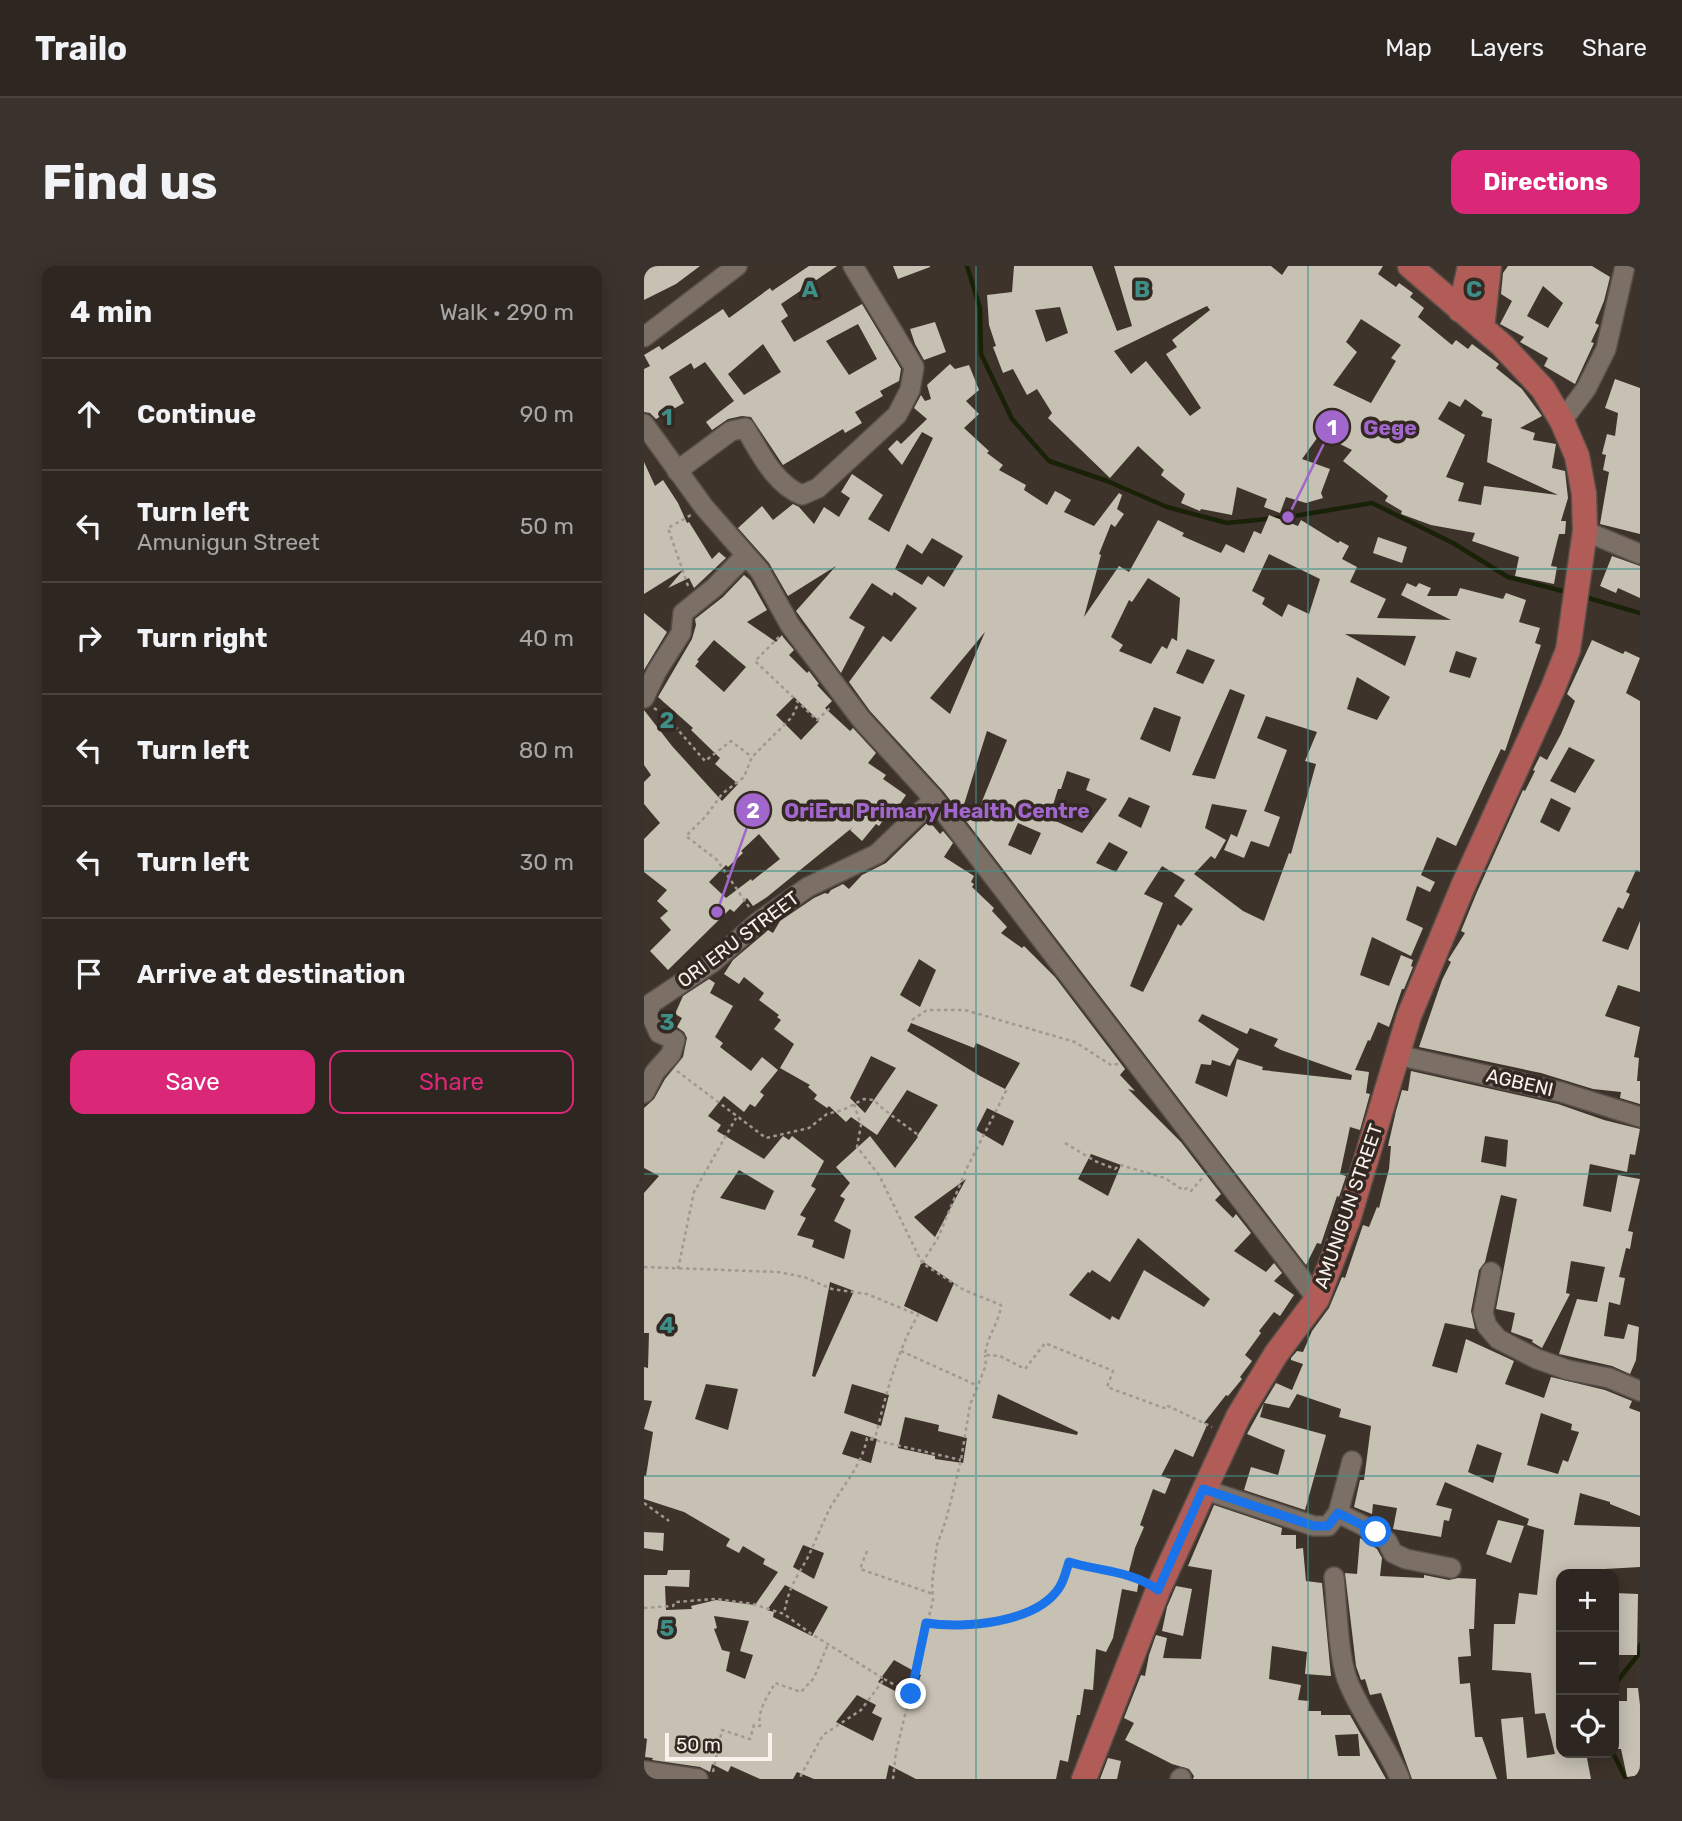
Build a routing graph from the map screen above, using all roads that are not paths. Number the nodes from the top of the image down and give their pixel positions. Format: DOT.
graph roads {
  1 [pos="737,266"];
  2 [pos="853,266"];
  3 [pos="1410,266"];
  4 [pos="1470,266"];
  5 [pos="1489,266"];
  6 [pos="1625,266"];
  7 [pos="1460,310"];
  8 [pos="1482,328"];
  9 [pos="644,337"];
  10 [pos="1562,421"];
  11 [pos="644,424"];
  12 [pos="677,471"];
  13 [pos="1585,531"];
  14 [pos="1640,554"];
  15 [pos="745,556"];
  16 [pos="644,700"];
  17 [pos="934,799"];
  18 [pos="645,1007"];
  19 [pos="1397,1055"];
  20 [pos="644,1093"];
  21 [pos="1640,1116"];
  22 [pos="1491,1272"];
  23 [pos="1317,1298"];
  24 [pos="1640,1391"];
  25 [pos="1352,1461"];
  26 [pos="1203,1489"];
  27 [pos="1338,1513"];
  28 [pos="1451,1568"];
  29 [pos="1334,1577"];
  30 [pos="644,1771"];
  31 [pos="698,1779"];
  32 [pos="1084,1779"];
  33 [pos="1400,1779"];
  1 -- 9 [label="street"];
  2 -- 12 [label="street"];
  3 -- 7 [label="main road, AMUNIGUN STREET"];
  4 -- 7 [label="main road"];
  5 -- 8 [label="main road"];
  6 -- 10 [label="street"];
  7 -- 8 [label="main road, AMUNIGUN STREET"];
  8 -- 10 [label="main road, AMUNIGUN STREET"];
  10 -- 13 [label="main road, AMUNIGUN STREET"];
  11 -- 12 [label="street"];
  12 -- 15 [label="street"];
  13 -- 14 [label="street"];
  13 -- 19 [label="main road, AMUNIGUN STREET"];
  15 -- 16 [label="street"];
  15 -- 17 [label="street"];
  17 -- 18 [label="street, ORI ERU STREET"];
  17 -- 23 [label="street"];
  18 -- 20 [label="street"];
  19 -- 21 [label="street, AGBENI"];
  19 -- 23 [label="main road, AMUNIGUN STREET"];
  22 -- 24 [label="street"];
  23 -- 26 [label="main road, AMUNIGUN STREET"];
  25 -- 27 [label="street"];
  26 -- 27 [label="street"];
  26 -- 32 [label="main road, AMUNIGUN STREET"];
  27 -- 28 [label="street"];
  29 -- 33 [label="street"];
  30 -- 31 [label="street"];
}
